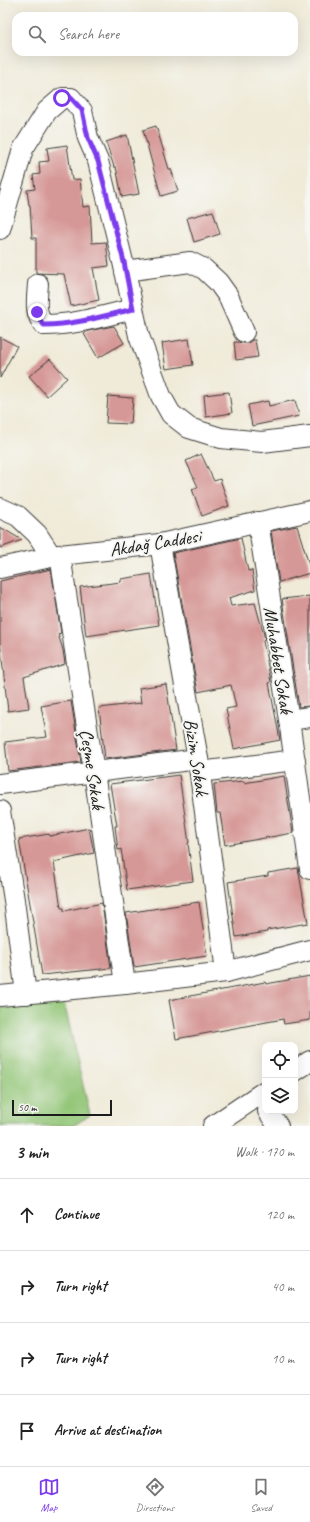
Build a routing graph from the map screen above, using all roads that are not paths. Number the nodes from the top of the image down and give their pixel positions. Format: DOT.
graph roads {
  1 [pos="0,229"];
  2 [pos="125,271"];
  3 [pos="38,284"];
  4 [pos="133,309"];
  5 [pos="244,332"];
  6 [pos="310,436"];
  7 [pos="0,508"];
  8 [pos="310,511"];
  9 [pos="258,522"];
  10 [pos="160,544"];
  11 [pos="56,556"];
  12 [pos="0,568"];
  13 [pos="310,717"];
  14 [pos="289,720"];
  15 [pos="294,760"];
  16 [pos="199,766"];
  17 [pos="94,772"];
  18 [pos="0,784"];
  19 [pos="0,811"];
  20 [pos="310,869"];
  21 [pos="7,899"];
  22 [pos="310,950"];
  23 [pos="226,972"];
  24 [pos="125,984"];
  25 [pos="26,994"];
  26 [pos="0,996"];
  27 [pos="310,1061"];
  28 [pos="298,1069"];
  29 [pos="262,1102"];
  30 [pos="271,1114"];
  31 [pos="212,1126"];
  32 [pos="278,1126"];
  1 -- 2 [label="street"];
  2 -- 4 [label="street"];
  2 -- 5 [label="street"];
  3 -- 4 [label="street"];
  4 -- 6 [label="street"];
  7 -- 11 [label="street"];
  8 -- 9 [label="street, Akdağ Caddesi"];
  9 -- 10 [label="street, Akdağ Caddesi"];
  9 -- 14 [label="street, Muhabbet Sokak"];
  10 -- 11 [label="street, Akdağ Caddesi"];
  10 -- 16 [label="street, Bizim Sokak"];
  11 -- 12 [label="street, Akdağ Caddesi"];
  11 -- 17 [label="street, Çeşme Sokak"];
  13 -- 14 [label="street"];
  14 -- 15 [label="street, Muhabbet Sokak"];
  15 -- 16 [label="street"];
  15 -- 20 [label="street, Muhabbet Sokak"];
  16 -- 17 [label="street"];
  16 -- 23 [label="street, Bizim Sokak"];
  17 -- 18 [label="street"];
  17 -- 24 [label="street, Çeşme Sokak"];
  19 -- 21 [label="street"];
  21 -- 25 [label="street"];
  22 -- 23 [label="street"];
  23 -- 24 [label="street"];
  24 -- 25 [label="street"];
  25 -- 26 [label="street"];
  27 -- 28 [label="street"];
  29 -- 31 [label="street"];
  30 -- 32 [label="street"];
}
